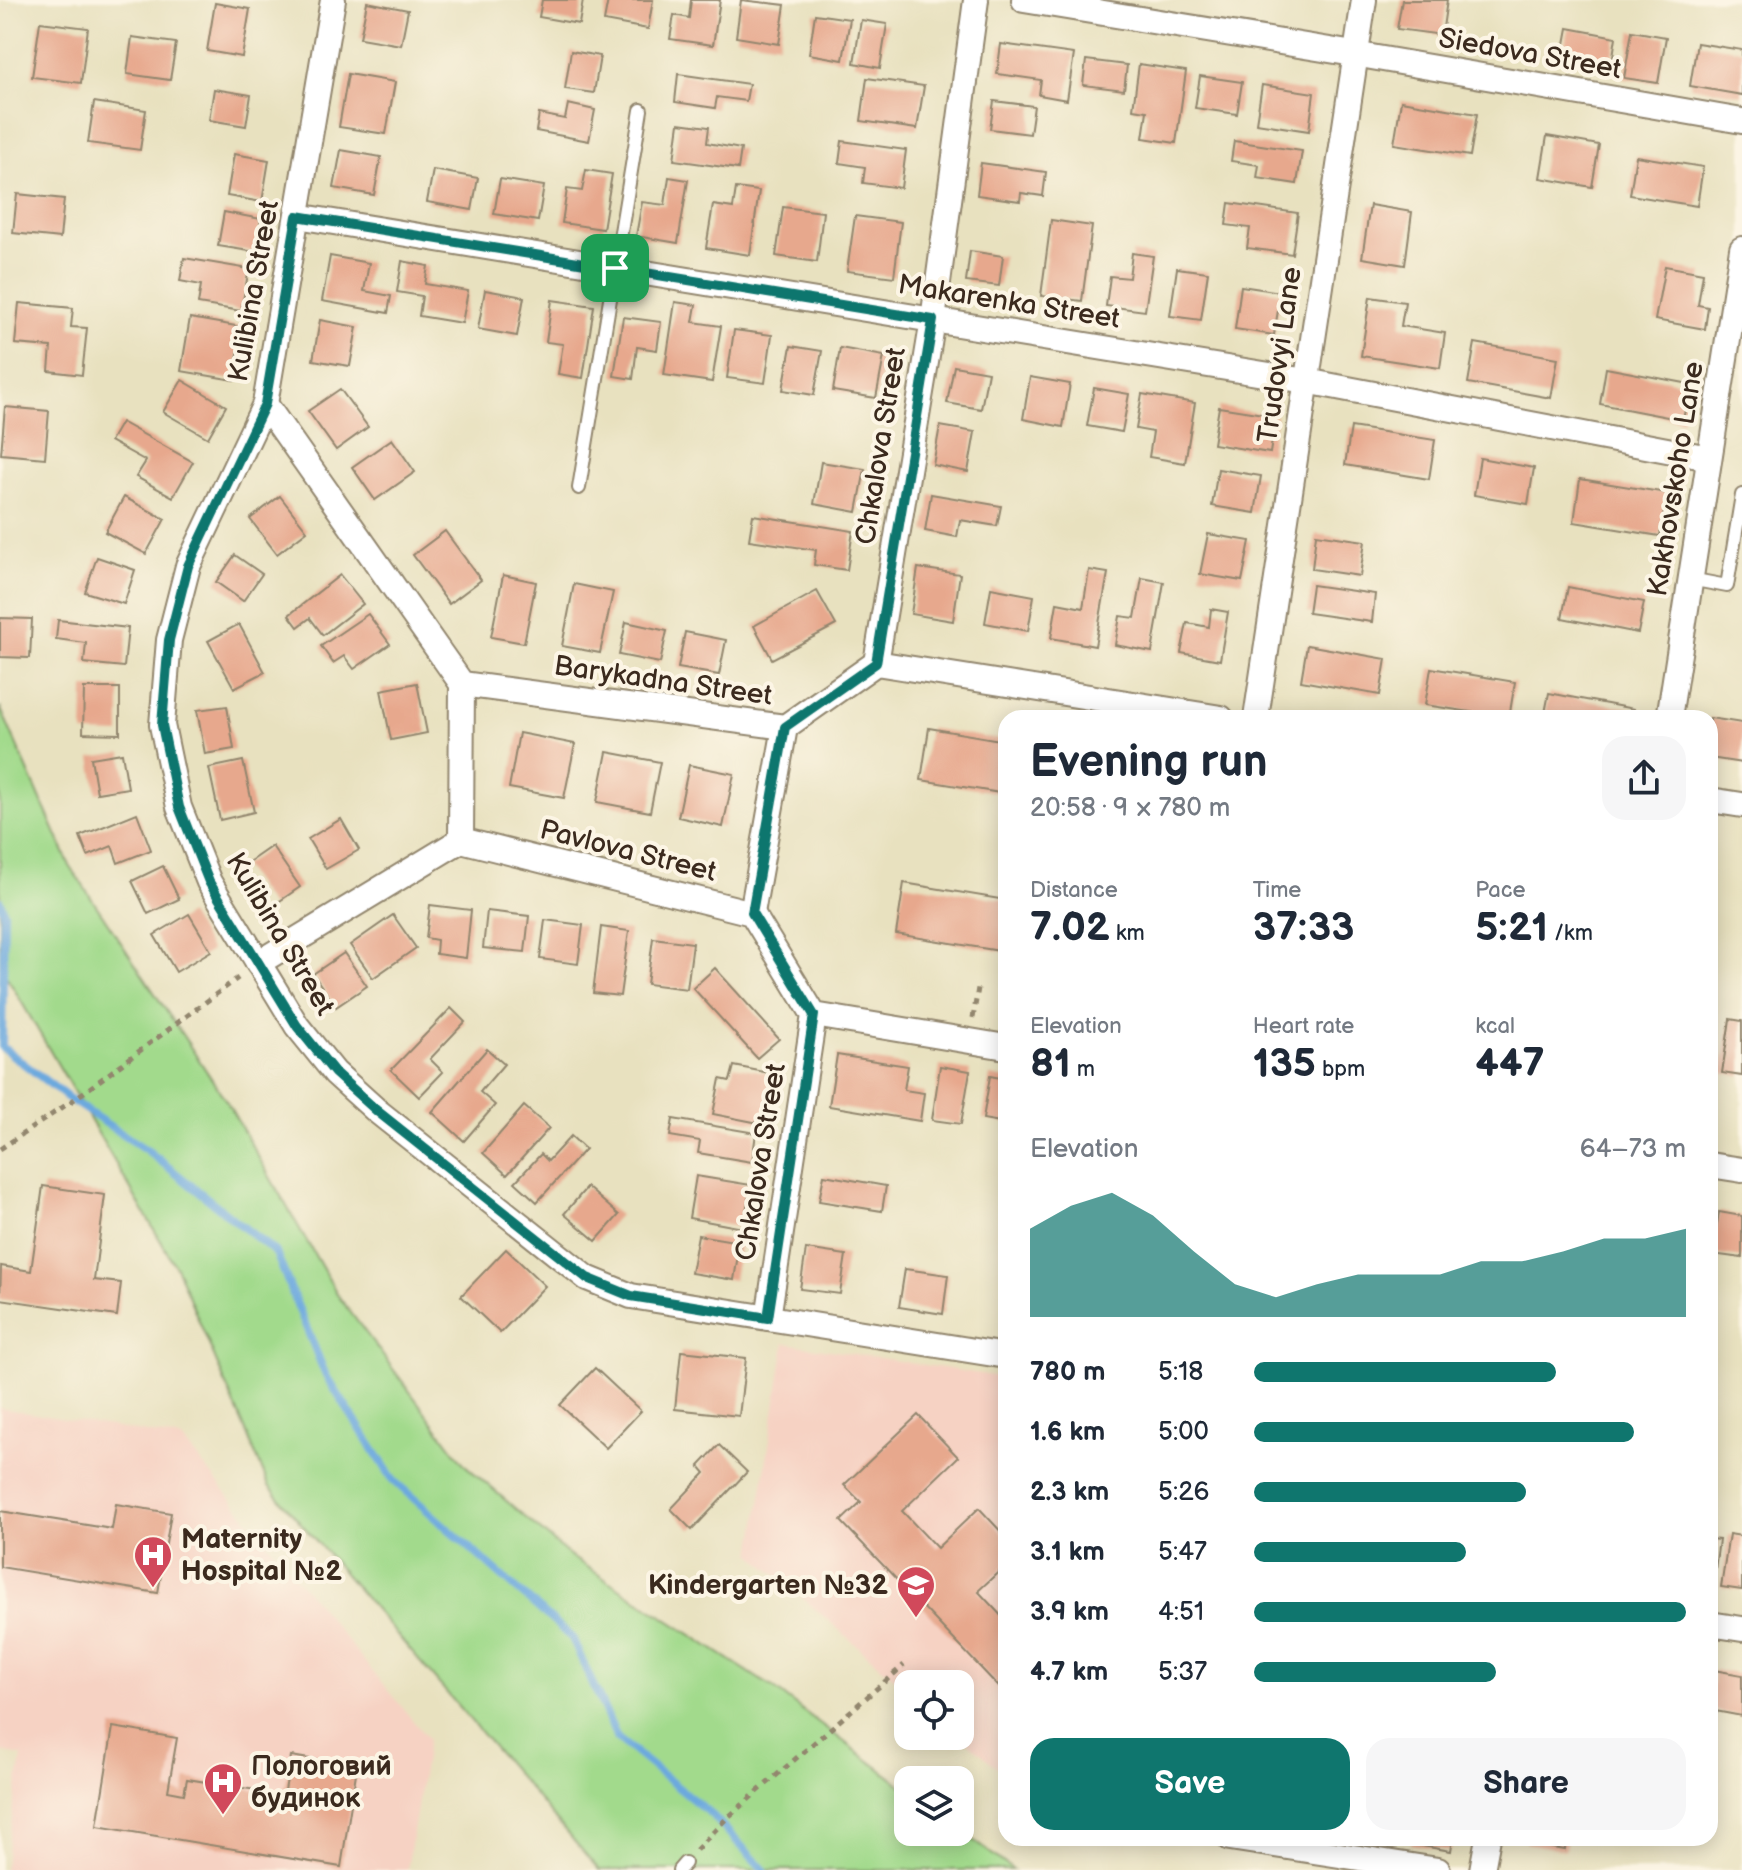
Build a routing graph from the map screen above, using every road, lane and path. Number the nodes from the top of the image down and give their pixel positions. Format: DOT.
graph roads {
  1 [pos="333,0"];
  2 [pos="976,0"];
  3 [pos="1024,0"];
  4 [pos="1364,0"];
  5 [pos="1354,54"];
  6 [pos="641,110"];
  7 [pos="1742,121"];
  8 [pos="297,216"];
  9 [pos="1742,249"];
  10 [pos="615,268"];
  11 [pos="933,320"];
  12 [pos="1736,333"];
  13 [pos="1306,381"];
  14 [pos="265,404"];
  15 [pos="1709,458"];
  16 [pos="579,488"];
  17 [pos="1742,495"];
  18 [pos="1690,579"];
  19 [pos="876,663"];
  20 [pos="462,684"];
  21 [pos="1171,710"];
  22 [pos="1257,710"];
  23 [pos="1670,710"];
  24 [pos="785,727"];
  25 [pos="1718,801"];
  26 [pos="1742,805"];
  27 [pos="461,840"];
  28 [pos="752,913"];
  29 [pos="258,963"];
  30 [pos="814,1015"];
  31 [pos="998,1046"];
  32 [pos="0,1149"];
  33 [pos="1718,1166"];
  34 [pos="1742,1170"];
  35 [pos="768,1318"];
  36 [pos="998,1355"];
  37 [pos="1718,1625"];
  38 [pos="1742,1629"];
  39 [pos="904,1665"];
  40 [pos="1282,1846"];
  41 [pos="1486,1846"];
  42 [pos="682,1866"];
  43 [pos="1438,1870"];
  44 [pos="1482,1870"];
  1 -- 8 [label="street, Kulibina Street"];
  2 -- 11 [label="street, Chkalova Street"];
  3 -- 5 [label="street, Siedova Street"];
  4 -- 5 [label="street, Trudovyi Lane"];
  5 -- 7 [label="street, Siedova Street"];
  5 -- 13 [label="street, Trudovyi Lane"];
  6 -- 10 [label="lane"];
  8 -- 10 [label="street, Makarenka Street"];
  8 -- 14 [label="street, Kulibina Street"];
  9 -- 12 [label="street, Kakhovskoho Lane"];
  10 -- 11 [label="street, Makarenka Street"];
  10 -- 16 [label="lane"];
  11 -- 13 [label="street, Makarenka Street"];
  11 -- 19 [label="street, Chkalova Street"];
  12 -- 15 [label="street, Kakhovskoho Lane"];
  13 -- 15 [label="street, Makarenka Street"];
  13 -- 22 [label="street, Trudovyi Lane"];
  14 -- 20 [label="street"];
  14 -- 29 [label="street, Kulibina Street"];
  15 -- 18 [label="street, Kakhovskoho Lane"];
  17 -- 18 [label="lane"];
  18 -- 23 [label="street, Kakhovskoho Lane"];
  19 -- 21 [label="street"];
  19 -- 24 [label="street, Barykadna Street"];
  20 -- 24 [label="street, Barykadna Street"];
  20 -- 27 [label="street"];
  24 -- 28 [label="street"];
  25 -- 26 [label="street"];
  27 -- 28 [label="street, Pavlova Street"];
  27 -- 29 [label="street"];
  28 -- 30 [label="street"];
  29 -- 32 [label="path"];
  29 -- 35 [label="street, Kulibina Street"];
  30 -- 31 [label="street"];
  30 -- 35 [label="street, Chkalova Street"];
  33 -- 34 [label="street"];
  35 -- 36 [label="street, Kulibina Street"];
  37 -- 38 [label="street"];
  39 -- 42 [label="path"];
  40 -- 43 [label="street"];
  41 -- 44 [label="street"];
}
